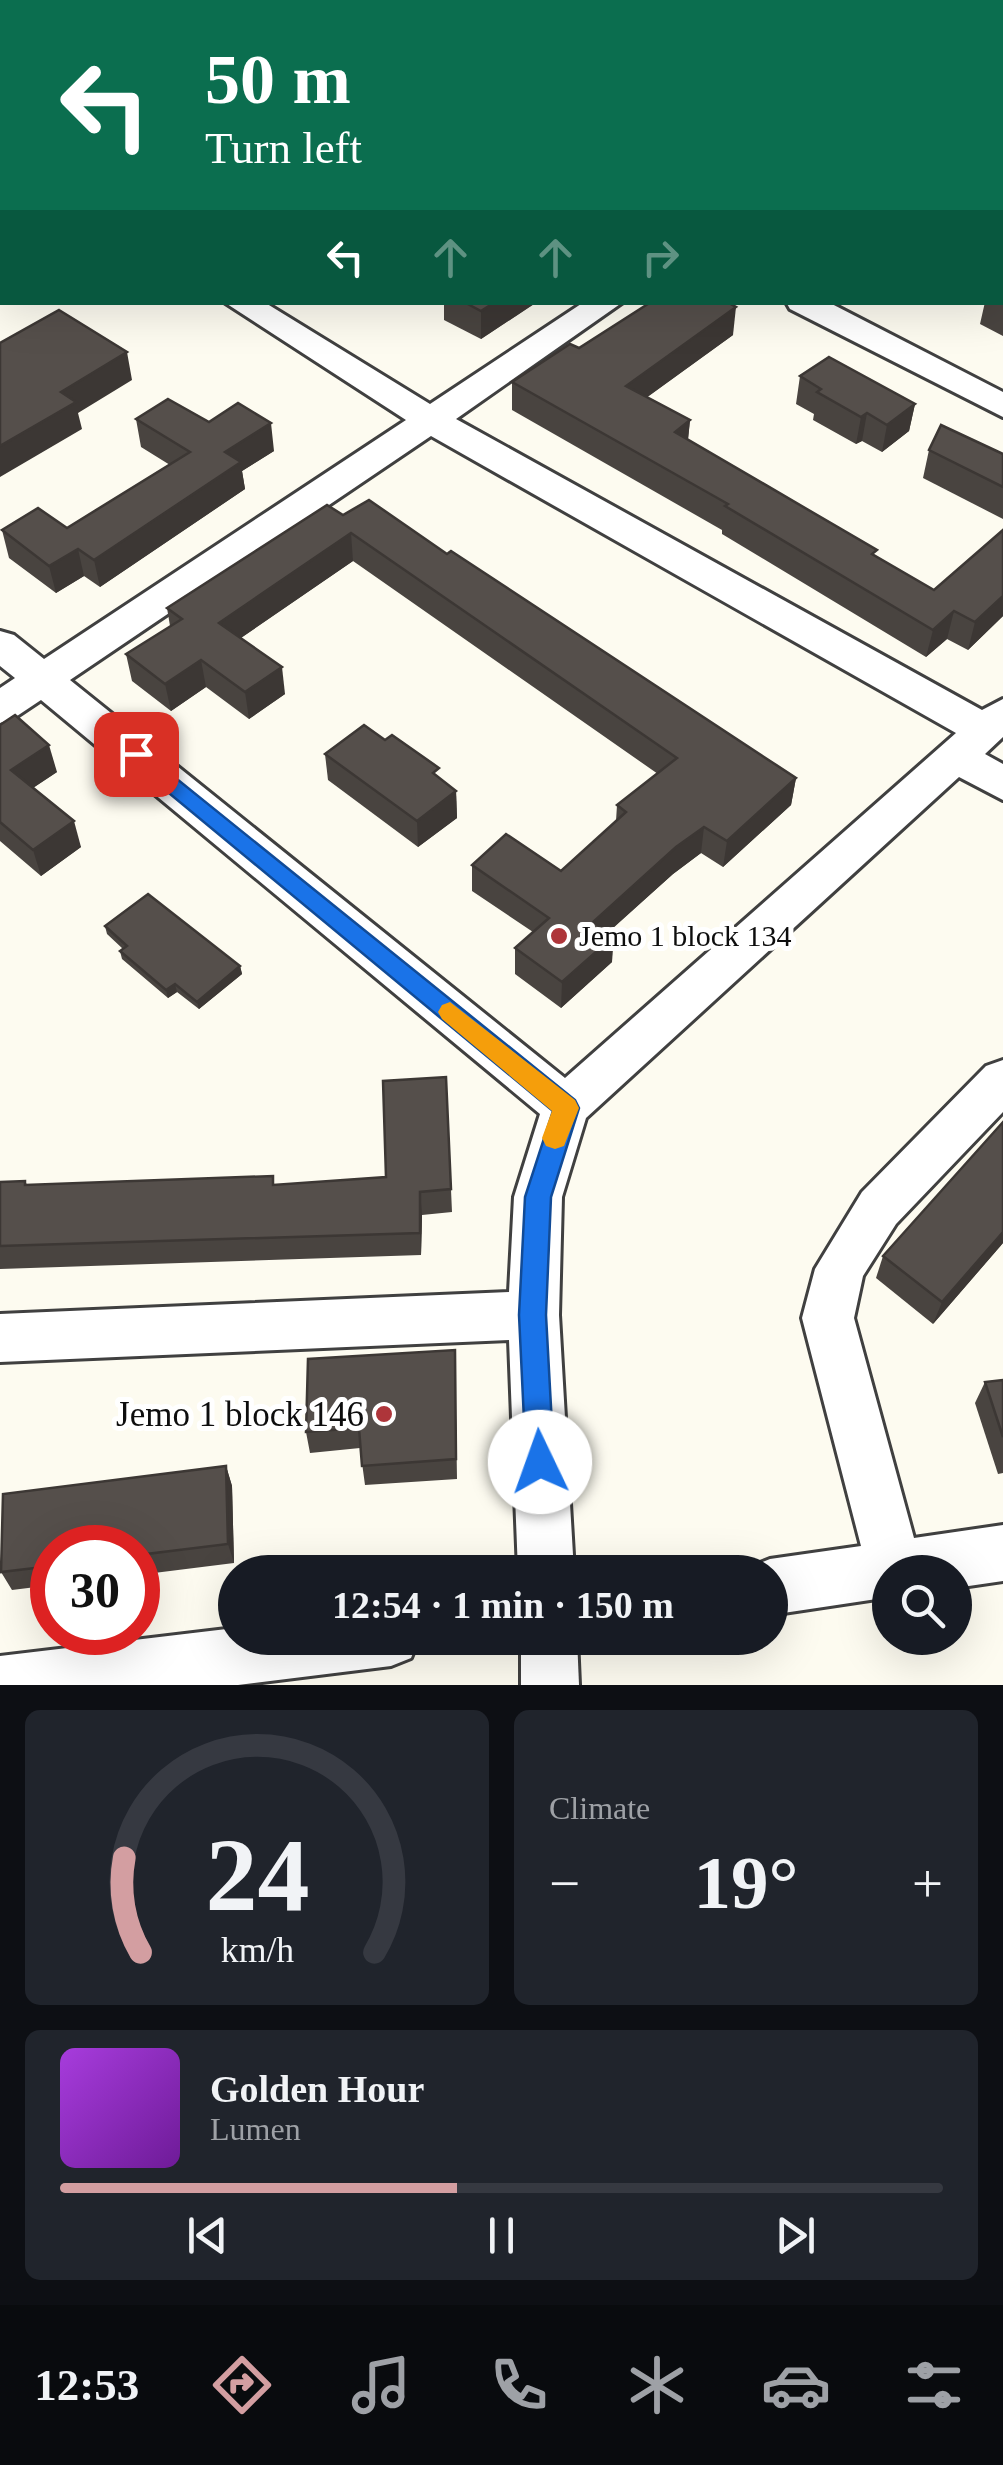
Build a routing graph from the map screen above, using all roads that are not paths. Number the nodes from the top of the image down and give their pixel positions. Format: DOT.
graph roads {
  1 [pos="245,305"];
  2 [pos="602,305"];
  3 [pos="808,305"];
  4 [pos="1003,406"];
  5 [pos="430,420"];
  6 [pos="0,645"];
  7 [pos="44,678"];
  8 [pos="0,708"];
  9 [pos="982,734"];
  10 [pos="1003,784"];
  11 [pos="1003,1080"];
  12 [pos="566,1108"];
  13 [pos="533,1315"];
  14 [pos="0,1338"];
  15 [pos="1003,1554"];
  16 [pos="545,1555"];
  17 [pos="891,1555"];
  18 [pos="972,1558"];
  19 [pos="872,1572"];
  20 [pos="788,1584"];
  21 [pos="250,1655"];
  22 [pos="549,1655"];
  23 [pos="0,1685"];
  24 [pos="550,1685"];
  1 -- 5 [label="street"];
  2 -- 5 [label="street"];
  3 -- 4 [label="street"];
  5 -- 7 [label="street"];
  5 -- 9 [label="street"];
  6 -- 7 [label="street"];
  7 -- 8 [label="street"];
  7 -- 12 [label="street"];
  9 -- 10 [label="street"];
  9 -- 12 [label="street"];
  11 -- 17 [label="street"];
  12 -- 13 [label="street"];
  13 -- 14 [label="street"];
  13 -- 16 [label="street"];
  15 -- 18 [label="street"];
  19 -- 20 [label="street"];
  21 -- 23 [label="street"];
  22 -- 24 [label="street"];
}
